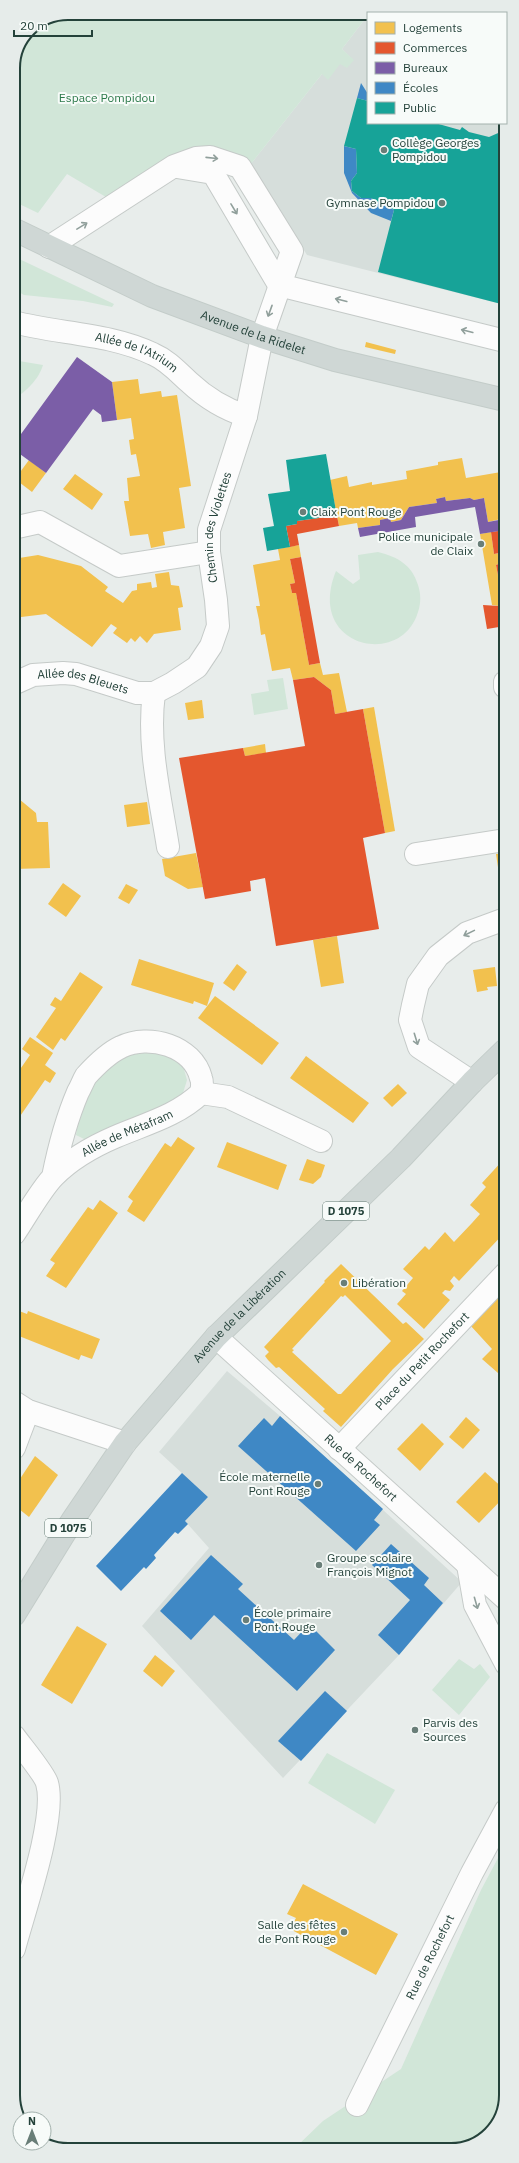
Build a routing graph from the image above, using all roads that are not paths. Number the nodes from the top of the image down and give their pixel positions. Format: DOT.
graph roads {
  1 [pos="20,232"];
  2 [pos="49,247"];
  3 [pos="280,285"];
  4 [pos="20,324"];
  5 [pos="262,337"];
  6 [pos="499,340"];
  7 [pos="499,399"];
  8 [pos="246,416"];
  9 [pos="20,526"];
  10 [pos="209,552"];
  11 [pos="20,681"];
  12 [pos="154,693"];
  13 [pos="499,841"];
  14 [pos="168,847"];
  15 [pos="416,854"];
  16 [pos="499,921"];
  17 [pos="499,1057"];
  18 [pos="472,1082"];
  19 [pos="201,1093"];
  20 [pos="321,1141"];
  21 [pos="53,1177"];
  22 [pos="20,1225"];
  23 [pos="499,1281"];
  24 [pos="216,1337"];
  25 [pos="21,1406"];
  26 [pos="125,1443"];
  27 [pos="339,1449"];
  28 [pos="468,1565"];
  29 [pos="499,1593"];
  30 [pos="20,1605"];
  31 [pos="499,1651"];
  32 [pos="20,1744"];
  33 [pos="499,1823"];
  34 [pos="20,1927"];
  35 [pos="357,2105"];
  1 -- 2 [label="main road, Avenue de la Ridelet"];
  2 -- 3 [label="street, Chemin des Violettes, one-way"];
  2 -- 5 [label="main road, Avenue de la Ridelet"];
  3 -- 5 [label="street, Chemin des Violettes, one-way"];
  6 -- 3 [label="street, one-way"];
  4 -- 8 [label="street, Allée de l'Atrium"];
  5 -- 7 [label="main road, Avenue de la Ridelet"];
  5 -- 8 [label="street, Chemin des Violettes"];
  8 -- 10 [label="street, Chemin des Violettes"];
  9 -- 10 [label="street"];
  10 -- 12 [label="street, Chemin des Violettes"];
  11 -- 12 [label="street, Allée des Bleuets"];
  12 -- 14 [label="street"];
  13 -- 15 [label="street"];
  16 -- 18 [label="street, one-way"];
  17 -- 18 [label="main road, Avenue de la Libération / D 1075"];
  18 -- 24 [label="main road, Avenue de la Libération / D 1075"];
  19 -- 20 [label="street"];
  19 -- 21 [label="street, Allée de Métafram"];
  19 -- 21 [label="street, Allée de Métafram"];
  21 -- 22 [label="street, Allée de Métafram"];
  23 -- 27 [label="street, Place du Petit Rochefort"];
  24 -- 26 [label="main road, Avenue de la Libération / D 1075"];
  24 -- 27 [label="street, Rue de Rochefort"];
  25 -- 26 [label="street"];
  26 -- 30 [label="main road, Avenue de la Libération / D 1075"];
  27 -- 28 [label="street, Rue de Rochefort"];
  28 -- 29 [label="street, Rue de Rochefort"];
  28 -- 31 [label="street, one-way"];
  32 -- 34 [label="street"];
  33 -- 35 [label="street, Rue de Rochefort"];
}
